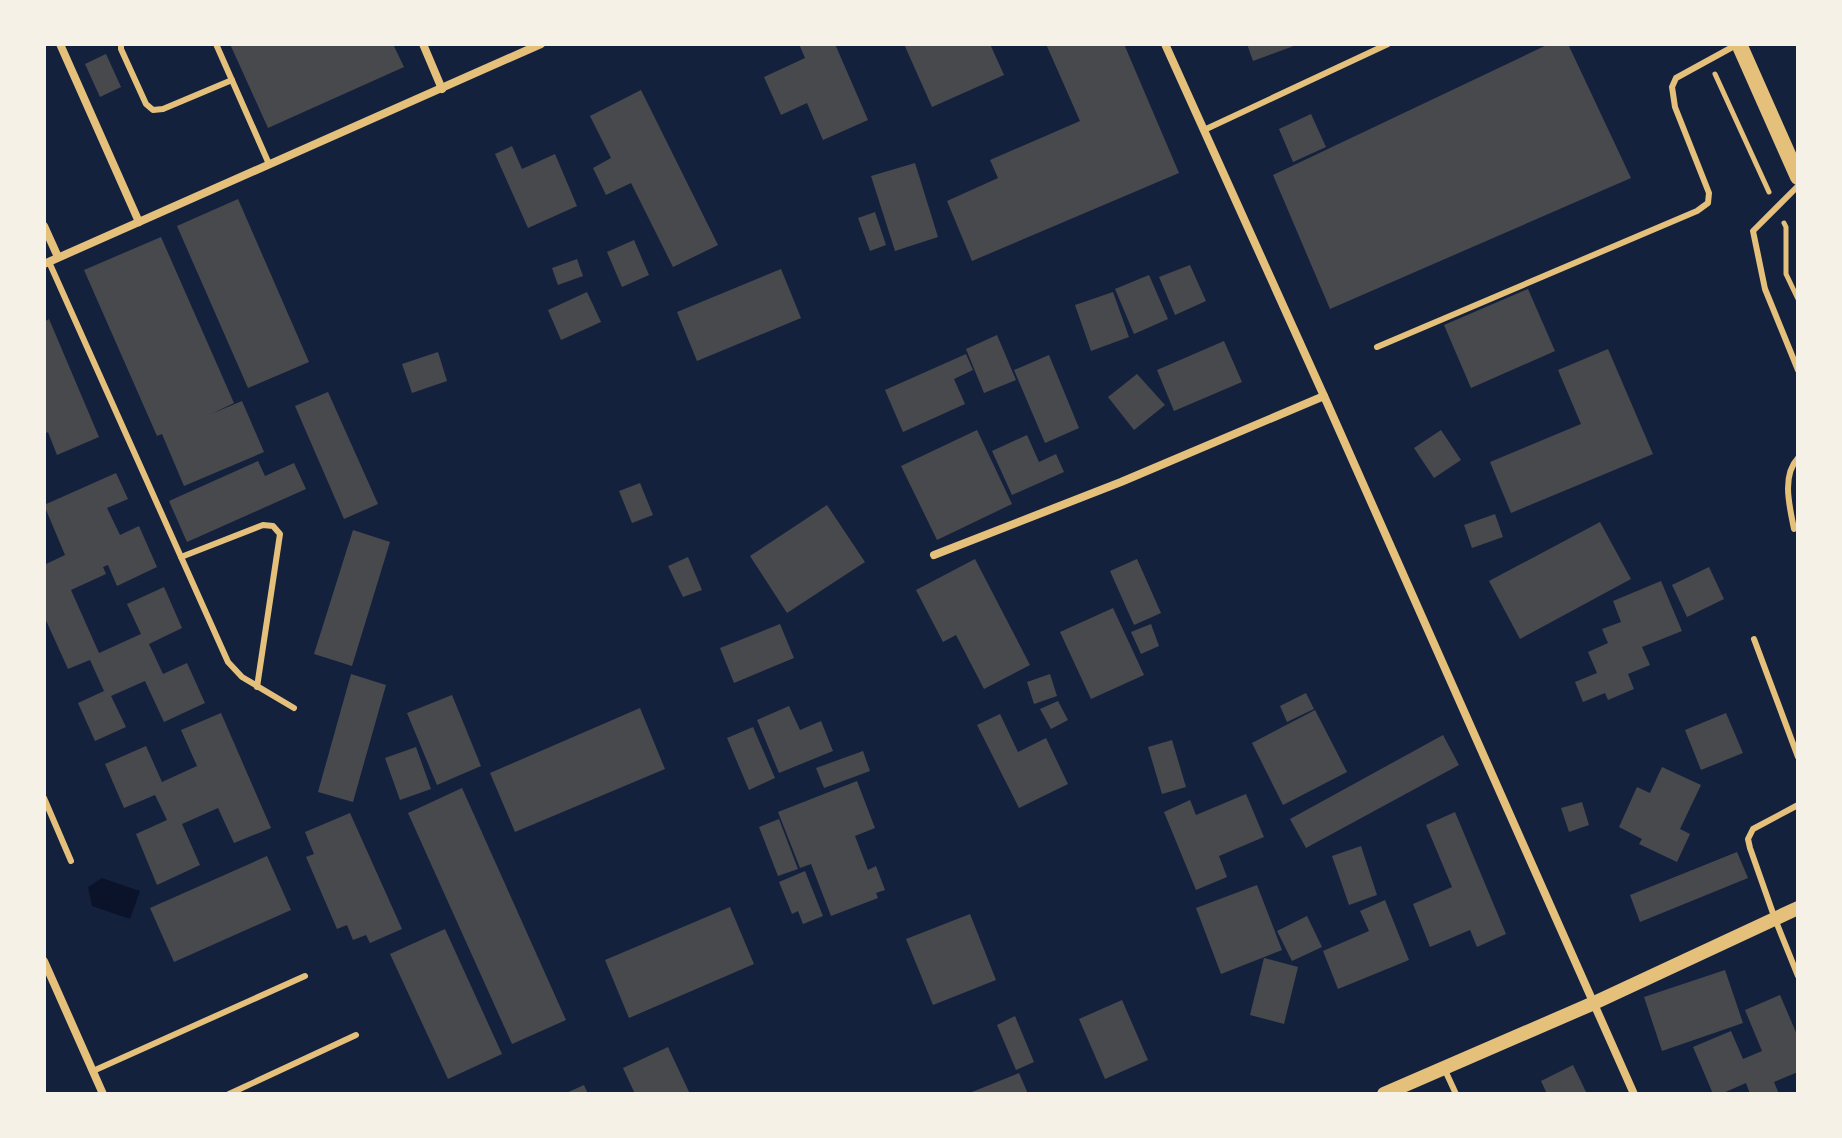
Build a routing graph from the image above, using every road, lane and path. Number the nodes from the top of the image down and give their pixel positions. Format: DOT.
graph roads {
  1 [pos="60,44"];
  2 [pos="121,44"];
  3 [pos="216,44"];
  4 [pos="423,44"];
  5 [pos="541,44"];
  6 [pos="1165,44"];
  7 [pos="1388,44"];
  8 [pos="1739,44"];
  9 [pos="1708,60"];
  10 [pos="232,80"];
  11 [pos="442,89"];
  12 [pos="1204,130"];
  13 [pos="269,164"];
  14 [pos="1798,177"];
  15 [pos="1798,186"];
  16 [pos="1776,206"];
  17 [pos="139,222"];
  18 [pos="44,226"];
  19 [pos="50,261"];
  20 [pos="1798,299"];
  21 [pos="1377,347"];
  22 [pos="1798,370"];
  23 [pos="1324,396"];
  24 [pos="1798,458"];
  25 [pos="1794,529"];
  26 [pos="934,555"];
  27 [pos="181,557"];
  28 [pos="1754,639"];
  29 [pos="257,687"];
  30 [pos="294,708"];
  31 [pos="1798,757"];
  32 [pos="44,798"];
  33 [pos="1798,805"];
  34 [pos="71,861"];
  35 [pos="1798,908"];
  36 [pos="1775,919"];
  37 [pos="44,961"];
  38 [pos="305,976"];
  39 [pos="1798,976"];
  40 [pos="1594,1003"];
  41 [pos="356,1035"];
  42 [pos="1444,1068"];
  43 [pos="93,1071"];
  44 [pos="103,1094"];
  45 [pos="229,1094"];
  46 [pos="1384,1094"];
  47 [pos="1456,1094"];
  48 [pos="1634,1094"];
  1 -- 17 [label="street"];
  2 -- 10 [label="lane"];
  3 -- 10 [label="lane"];
  4 -- 11 [label="street"];
  5 -- 11 [label="street"];
  6 -- 12 [label="street"];
  7 -- 12 [label="lane"];
  8 -- 9 [label="lane"];
  8 -- 14 [label="main road"];
  9 -- 16 [label="path"];
  9 -- 21 [label="lane"];
  10 -- 13 [label="lane"];
  11 -- 13 [label="street"];
  12 -- 23 [label="street"];
  13 -- 17 [label="street"];
  15 -- 16 [label="lane"];
  16 -- 20 [label="path"];
  16 -- 22 [label="lane"];
  17 -- 19 [label="street"];
  18 -- 19 [label="street"];
  19 -- 27 [label="lane"];
  23 -- 26 [label="street"];
  23 -- 40 [label="street"];
  24 -- 25 [label="lane"];
  27 -- 29 [label="lane"];
  27 -- 29 [label="lane"];
  28 -- 31 [label="lane"];
  29 -- 30 [label="lane"];
  32 -- 34 [label="lane"];
  33 -- 36 [label="lane"];
  35 -- 36 [label="street"];
  36 -- 39 [label="lane"];
  36 -- 40 [label="street"];
  37 -- 43 [label="street"];
  38 -- 43 [label="lane"];
  40 -- 42 [label="street"];
  40 -- 48 [label="street"];
  41 -- 45 [label="lane"];
  42 -- 46 [label="street"];
  42 -- 47 [label="lane"];
  43 -- 44 [label="street"];
}
